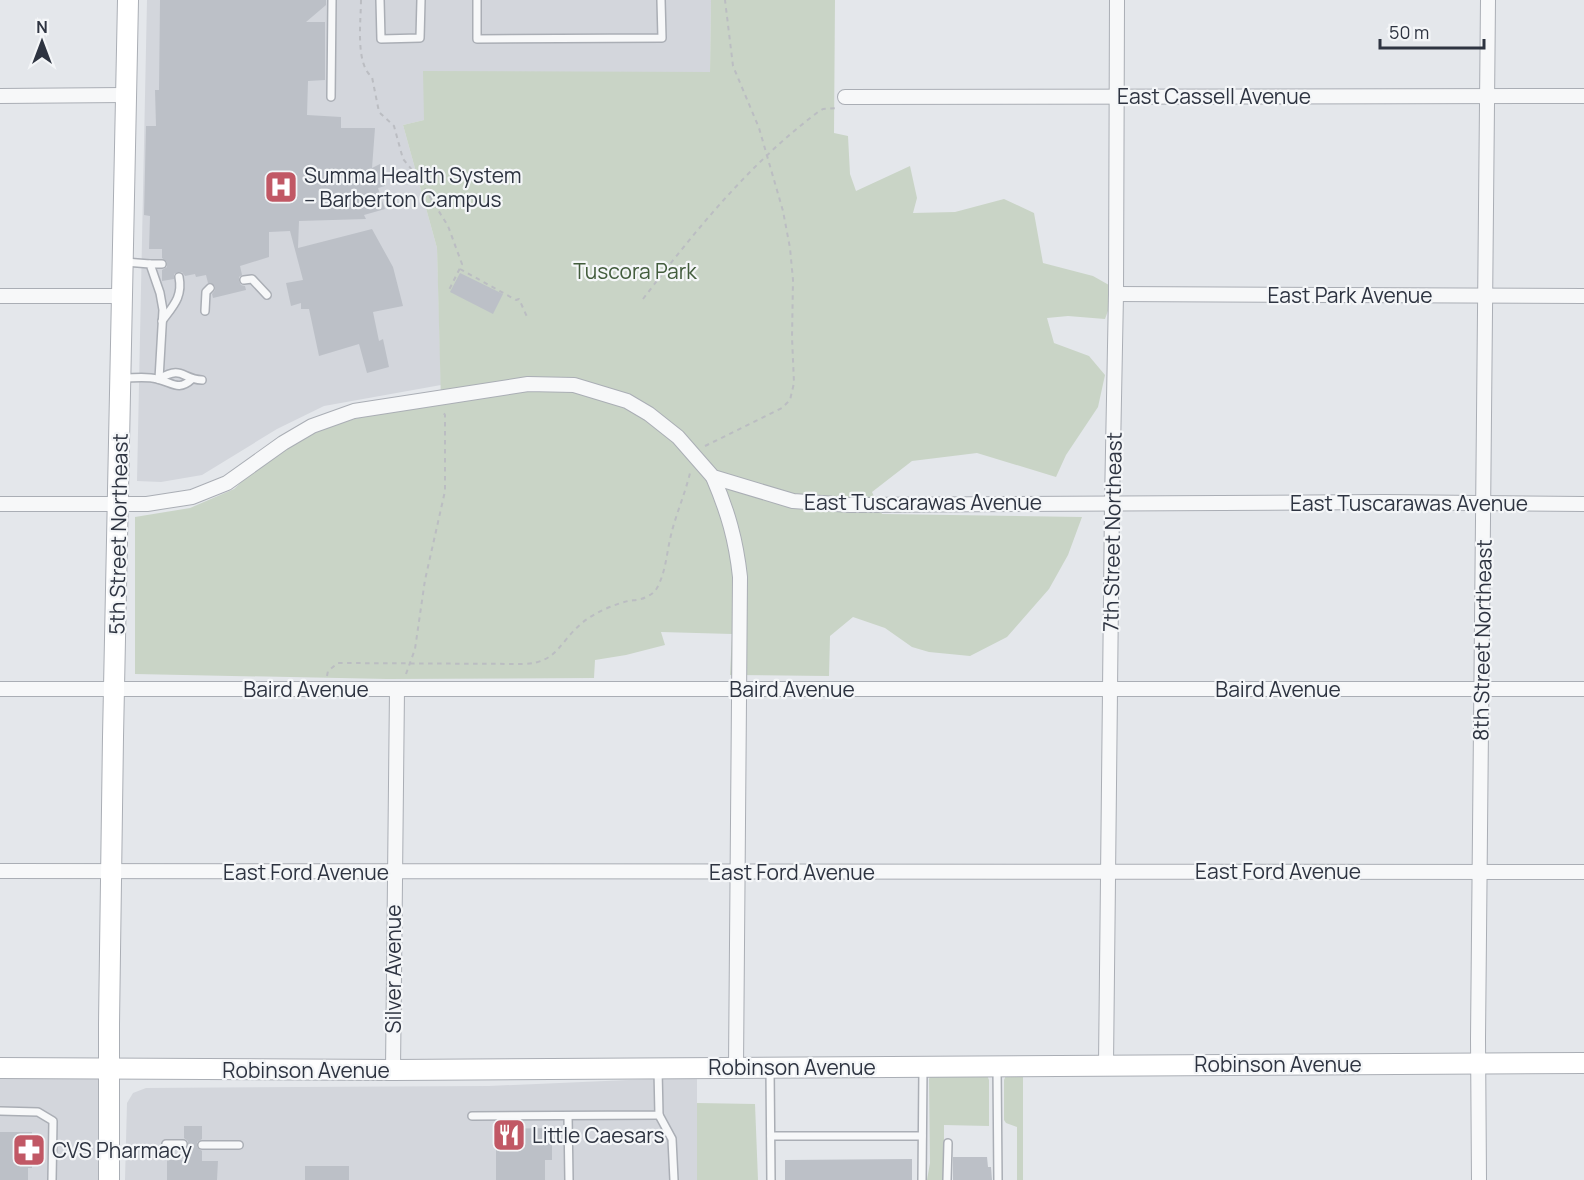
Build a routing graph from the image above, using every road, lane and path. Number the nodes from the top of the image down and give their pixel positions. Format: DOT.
graph roads {
  1 [pos="128,0"];
  2 [pos="332,0"];
  3 [pos="361,0"];
  4 [pos="380,0"];
  5 [pos="421,0"];
  6 [pos="477,0"];
  7 [pos="661,0"];
  8 [pos="725,0"];
  9 [pos="1117,0"];
  10 [pos="1488,0"];
  11 [pos="0,96"];
  12 [pos="125,96"];
  13 [pos="1487,96"];
  14 [pos="1584,96"];
  15 [pos="331,97"];
  16 [pos="1116,97"];
  17 [pos="844,103"];
  18 [pos="767,155"];
  19 [pos="123,262"];
  20 [pos="150,264"];
  21 [pos="162,264"];
  22 [pos="460,269"];
  23 [pos="178,278"];
  24 [pos="244,280"];
  25 [pos="210,288"];
  26 [pos="449,290"];
  27 [pos="1116,294"];
  28 [pos="267,295"];
  29 [pos="0,296"];
  30 [pos="122,296"];
  31 [pos="1485,296"];
  32 [pos="1584,296"];
  33 [pos="643,299"];
  34 [pos="205,311"];
  35 [pos="528,319"];
  36 [pos="162,321"];
  37 [pos="121,378"];
  38 [pos="159,379"];
  39 [pos="192,379"];
  40 [pos="202,380"];
  41 [pos="435,398"];
  42 [pos="692,452"];
  43 [pos="713,477"];
  44 [pos="1112,503"];
  45 [pos="1483,503"];
  46 [pos="0,504"];
  47 [pos="117,504"];
  48 [pos="1584,504"];
  49 [pos="410,664"];
  50 [pos="0,689"];
  51 [pos="115,689"];
  52 [pos="325,689"];
  53 [pos="400,689"];
  54 [pos="739,689"];
  55 [pos="1482,689"];
  56 [pos="1584,689"];
  57 [pos="1110,690"];
  58 [pos="0,871"];
  59 [pos="112,871"];
  60 [pos="738,871"];
  61 [pos="1109,871"];
  62 [pos="394,872"];
  63 [pos="1480,872"];
  64 [pos="1584,872"];
  65 [pos="1584,1063"];
  66 [pos="1478,1064"];
  67 [pos="1106,1065"];
  68 [pos="923,1066"];
  69 [pos="997,1066"];
  70 [pos="736,1067"];
  71 [pos="770,1067"];
  72 [pos="0,1068"];
  73 [pos="658,1068"];
  74 [pos="110,1069"];
  75 [pos="393,1070"];
  76 [pos="0,1111"];
  77 [pos="659,1115"];
  78 [pos="472,1116"];
  79 [pos="568,1116"];
  80 [pos="771,1136"];
  81 [pos="922,1136"];
  82 [pos="948,1143"];
  83 [pos="166,1144"];
  84 [pos="183,1144"];
  85 [pos="202,1145"];
  86 [pos="239,1145"];
  87 [pos="52,1180"];
  88 [pos="109,1180"];
  89 [pos="569,1180"];
  90 [pos="674,1180"];
  91 [pos="771,1180"];
  92 [pos="922,1180"];
  93 [pos="947,1180"];
  94 [pos="998,1180"];
  95 [pos="1479,1180"];
  1 -- 12 [label="main road, 5th Street Northeast"];
  2 -- 15 [label="lane"];
  3 -- 22 [label="path"];
  4 -- 5 [label="lane"];
  6 -- 7 [label="lane"];
  8 -- 18 [label="path"];
  9 -- 16 [label="street, 7th Street Northeast"];
  10 -- 13 [label="street, 8th Street Northeast"];
  11 -- 12 [label="street"];
  12 -- 19 [label="main road, 5th Street Northeast"];
  13 -- 14 [label="street, East Cassell Avenue"];
  13 -- 16 [label="street, East Cassell Avenue"];
  13 -- 31 [label="street, 8th Street Northeast"];
  16 -- 17 [label="street, East Cassell Avenue"];
  16 -- 27 [label="street, 7th Street Northeast"];
  17 -- 18 [label="path"];
  18 -- 33 [label="path"];
  18 -- 42 [label="path"];
  19 -- 20 [label="lane"];
  19 -- 30 [label="main road, 5th Street Northeast"];
  20 -- 21 [label="lane"];
  20 -- 36 [label="lane"];
  22 -- 26 [label="path"];
  22 -- 35 [label="path"];
  23 -- 36 [label="lane"];
  24 -- 28 [label="lane"];
  25 -- 34 [label="lane"];
  27 -- 31 [label="street, East Park Avenue"];
  27 -- 44 [label="street, 7th Street Northeast"];
  29 -- 30 [label="street"];
  30 -- 37 [label="main road, 5th Street Northeast"];
  31 -- 32 [label="street, East Park Avenue"];
  31 -- 45 [label="street, 8th Street Northeast"];
  36 -- 38 [label="lane"];
  37 -- 38 [label="lane"];
  37 -- 47 [label="main road, 5th Street Northeast"];
  38 -- 39 [label="lane"];
  38 -- 39 [label="lane"];
  39 -- 40 [label="lane"];
  41 -- 42 [label="street"];
  41 -- 47 [label="street"];
  41 -- 49 [label="path"];
  42 -- 43 [label="street"];
  42 -- 49 [label="path"];
  43 -- 44 [label="street, East Tuscarawas Avenue"];
  43 -- 54 [label="street"];
  44 -- 45 [label="street, East Tuscarawas Avenue"];
  44 -- 57 [label="street, 7th Street Northeast"];
  45 -- 48 [label="street, East Tuscarawas Avenue"];
  45 -- 55 [label="street, 8th Street Northeast"];
  46 -- 47 [label="street"];
  47 -- 51 [label="main road, 5th Street Northeast"];
  49 -- 52 [label="path"];
  49 -- 53 [label="path"];
  50 -- 51 [label="street, Baird Avenue"];
  51 -- 52 [label="street, Baird Avenue"];
  51 -- 59 [label="main road, 5th Street Northeast"];
  52 -- 53 [label="street, Baird Avenue"];
  53 -- 54 [label="street, Baird Avenue"];
  53 -- 62 [label="street, Silver Avenue"];
  54 -- 57 [label="street, Baird Avenue"];
  54 -- 60 [label="street"];
  55 -- 56 [label="street, Baird Avenue"];
  55 -- 57 [label="street, Baird Avenue"];
  55 -- 63 [label="street, 8th Street Northeast"];
  57 -- 61 [label="street, 7th Street Northeast"];
  58 -- 59 [label="street, East Ford Avenue"];
  59 -- 62 [label="street, East Ford Avenue"];
  59 -- 74 [label="main road, 5th Street Northeast"];
  60 -- 61 [label="street, East Ford Avenue"];
  60 -- 62 [label="street, East Ford Avenue"];
  60 -- 70 [label="street"];
  61 -- 63 [label="street, East Ford Avenue"];
  61 -- 67 [label="street, 7th Street Northeast"];
  62 -- 75 [label="street, Silver Avenue"];
  63 -- 64 [label="street, East Ford Avenue"];
  63 -- 66 [label="street, 8th Street Northeast"];
  65 -- 66 [label="main road, Robinson Avenue"];
  66 -- 67 [label="main road, Robinson Avenue"];
  66 -- 95 [label="street, 8th Street Northeast"];
  67 -- 69 [label="main road, Robinson Avenue"];
  68 -- 69 [label="main road, Robinson Avenue"];
  68 -- 71 [label="main road, Robinson Avenue"];
  68 -- 81 [label="lane"];
  69 -- 94 [label="lane"];
  70 -- 71 [label="main road, Robinson Avenue"];
  70 -- 73 [label="main road, Robinson Avenue"];
  71 -- 80 [label="lane"];
  72 -- 74 [label="main road, Robinson Avenue"];
  73 -- 75 [label="main road, Robinson Avenue"];
  73 -- 77 [label="lane"];
  74 -- 75 [label="main road, Robinson Avenue"];
  74 -- 88 [label="main road, 5th Street Northeast"];
  76 -- 87 [label="lane"];
  77 -- 79 [label="lane"];
  77 -- 90 [label="lane"];
  78 -- 79 [label="lane"];
  79 -- 89 [label="lane"];
  80 -- 81 [label="lane"];
  80 -- 91 [label="lane"];
  81 -- 92 [label="lane"];
  82 -- 93 [label="lane"];
  83 -- 84 [label="lane"];
  85 -- 86 [label="lane"];
}
